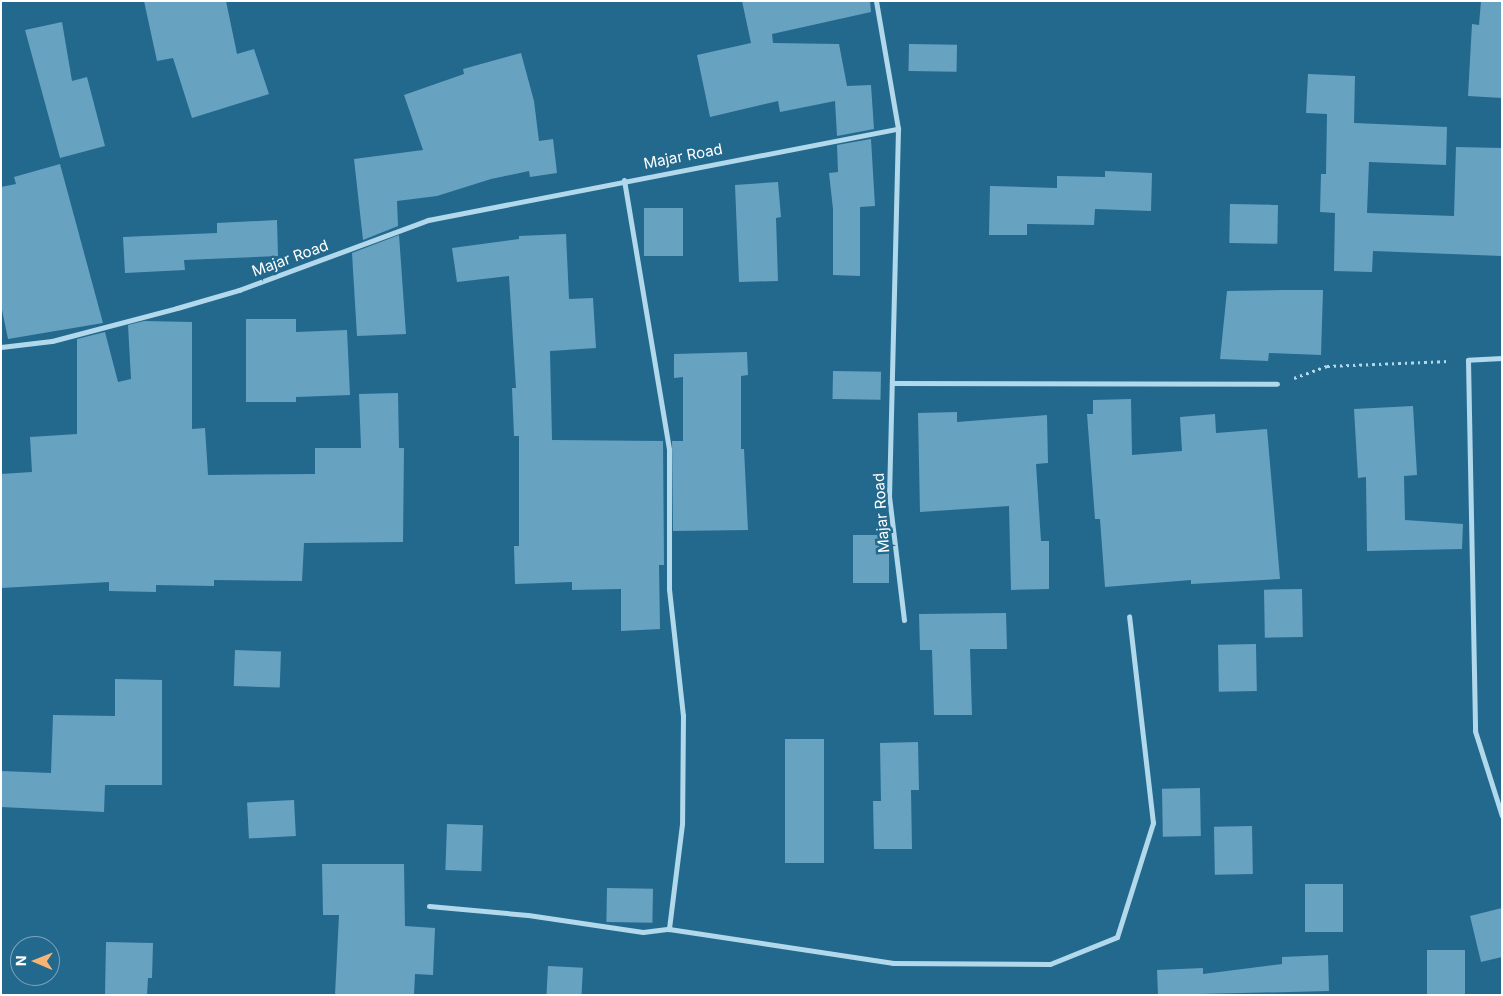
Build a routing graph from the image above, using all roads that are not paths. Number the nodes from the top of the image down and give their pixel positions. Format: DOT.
graph roads {
  1 [pos="876,1"];
  2 [pos="898,129"];
  3 [pos="624,180"];
  4 [pos="1,347"];
  5 [pos="1502,358"];
  6 [pos="892,383"];
  7 [pos="1277,384"];
  8 [pos="1129,616"];
  9 [pos="904,620"];
  10 [pos="1502,816"];
  11 [pos="429,906"];
  12 [pos="669,929"];
  1 -- 2 [label="street"];
  2 -- 3 [label="street, Majar Road"];
  2 -- 6 [label="street, Majar Road"];
  3 -- 4 [label="street, Majar Road"];
  3 -- 12 [label="street"];
  5 -- 10 [label="street"];
  6 -- 7 [label="street"];
  6 -- 9 [label="street, Majar Road"];
  8 -- 12 [label="street"];
  11 -- 12 [label="street"];
}
